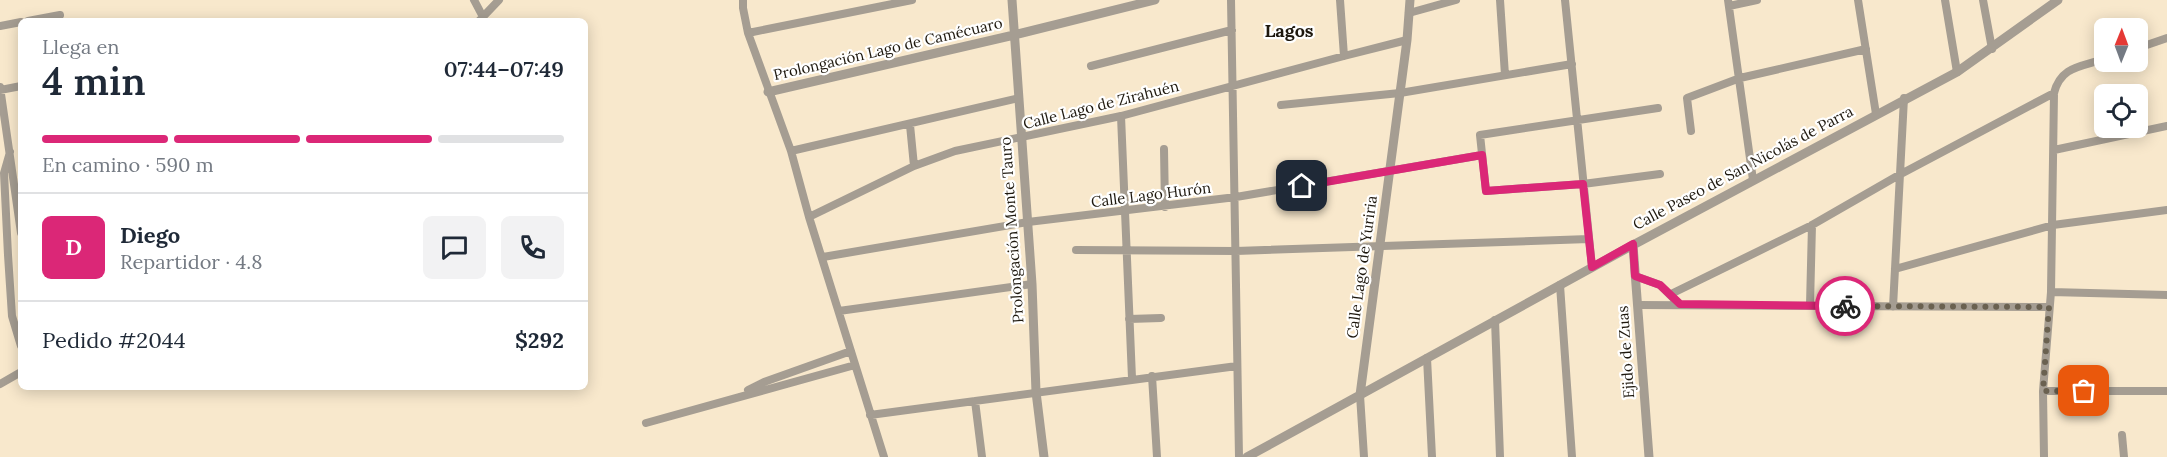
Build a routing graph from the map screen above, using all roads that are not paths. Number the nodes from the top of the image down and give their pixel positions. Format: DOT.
graph roads {
  1 [pos="474,0"];
  2 [pos="499,0"];
  3 [pos="743,0"];
  4 [pos="912,0"];
  5 [pos="1012,0"];
  6 [pos="1155,0"];
  7 [pos="1232,0"];
  8 [pos="1340,0"];
  9 [pos="1410,0"];
  10 [pos="1456,0"];
  11 [pos="1500,0"];
  12 [pos="1565,0"];
  13 [pos="1756,0"];
  14 [pos="1858,0"];
  15 [pos="1945,0"];
  16 [pos="1983,0"];
  17 [pos="2058,0"];
  18 [pos="898,1"];
  19 [pos="1728,3"];
  20 [pos="1114,5"];
  21 [pos="1409,13"];
  22 [pos="60,15"];
  23 [pos="44,18"];
  24 [pos="481,18"];
  25 [pos="482,18"];
  26 [pos="18,23"];
  27 [pos="0,26"];
  28 [pos="1232,30"];
  29 [pos="748,33"];
  30 [pos="1014,35"];
  31 [pos="2167,38"];
  32 [pos="1407,40"];
  33 [pos="2148,45"];
  34 [pos="1866,49"];
  35 [pos="1992,49"];
  36 [pos="1344,56"];
  37 [pos="2094,62"];
  38 [pos="1572,64"];
  39 [pos="1091,66"];
  40 [pos="1957,72"];
  41 [pos="1505,75"];
  42 [pos="1740,78"];
  43 [pos="18,86"];
  44 [pos="1232,86"];
  45 [pos="0,88"];
  46 [pos="768,92"];
  47 [pos="1400,93"];
  48 [pos="2054,93"];
  49 [pos="1905,98"];
  50 [pos="1018,99"];
  51 [pos="1281,105"];
  52 [pos="1658,108"];
  53 [pos="1876,114"];
  54 [pos="1121,116"];
  55 [pos="1577,120"];
  56 [pos="910,125"];
  57 [pos="2167,126"];
  58 [pos="1690,131"];
  59 [pos="1022,138"];
  60 [pos="1164,148"];
  61 [pos="2054,150"];
  62 [pos="791,151"];
  63 [pos="10,152"];
  64 [pos="1482,155"];
  65 [pos="914,166"];
  66 [pos="1390,170"];
  67 [pos="1660,174"];
  68 [pos="1899,175"];
  69 [pos="1753,180"];
  70 [pos="18,182"];
  71 [pos="1583,184"];
  72 [pos="1236,197"];
  73 [pos="1166,207"];
  74 [pos="2167,210"];
  75 [pos="1125,212"];
  76 [pos="809,217"];
  77 [pos="1028,222"];
  78 [pos="1812,225"];
  79 [pos="2053,225"];
  80 [pos="1589,238"];
  81 [pos="1633,244"];
  82 [pos="1379,246"];
  83 [pos="1076,250"];
  84 [pos="1236,250"];
  85 [pos="1126,251"];
  86 [pos="823,257"];
  87 [pos="1592,267"];
  88 [pos="1895,269"];
  89 [pos="1635,276"];
  90 [pos="1032,284"];
  91 [pos="1560,285"];
  92 [pos="2050,292"];
  93 [pos="1671,294"];
  94 [pos="2167,295"];
  95 [pos="1680,304"];
  96 [pos="1638,305"];
  97 [pos="1810,305"];
  98 [pos="1893,307"];
  99 [pos="2049,307"];
  100 [pos="839,311"];
  101 [pos="1161,318"];
  102 [pos="1129,319"];
  103 [pos="1495,320"];
  104 [pos="18,336"];
  105 [pos="851,351"];
  106 [pos="1427,358"];
  107 [pos="855,365"];
  108 [pos="1236,366"];
  109 [pos="18,374"];
  110 [pos="1152,376"];
  111 [pos="1132,378"];
  112 [pos="0,384"];
  113 [pos="2043,391"];
  114 [pos="2167,391"];
  115 [pos="1036,392"];
  116 [pos="1360,395"];
  117 [pos="735,397"];
  118 [pos="975,401"];
  119 [pos="870,415"];
  120 [pos="646,423"];
  121 [pos="2122,435"];
  122 [pos="884,457"];
  123 [pos="982,457"];
  124 [pos="1044,457"];
  125 [pos="1157,457"];
  126 [pos="1239,457"];
  127 [pos="1247,457"];
  128 [pos="1364,457"];
  129 [pos="1432,457"];
  130 [pos="1500,457"];
  131 [pos="1572,457"];
  132 [pos="1649,457"];
  133 [pos="2044,457"];
  134 [pos="2124,457"];
  1 -- 24 [label="street"];
  2 -- 25 [label="street"];
  3 -- 29 [label="street"];
  4 -- 18 [label="street"];
  5 -- 30 [label="street, Prolongación Monte Tauro"];
  6 -- 20 [label="street, Prolongación Lago de Camécuaro"];
  7 -- 28 [label="street"];
  8 -- 36 [label="street"];
  9 -- 21 [label="street, Calle Lago de Yuriria"];
  10 -- 21 [label="street"];
  11 -- 41 [label="street"];
  12 -- 38 [label="street"];
  13 -- 19 [label="street"];
  14 -- 34 [label="street"];
  15 -- 40 [label="street"];
  16 -- 35 [label="street"];
  17 -- 35 [label="street, Calle Paseo de San Nicolás de Parra"];
  18 -- 29 [label="street"];
  19 -- 42 [label="street"];
  20 -- 30 [label="street, Prolongación Lago de Camécuaro"];
  21 -- 32 [label="street, Calle Lago de Yuriria"];
  22 -- 23 [label="street"];
  26 -- 27 [label="street"];
  28 -- 39 [label="street"];
  28 -- 44 [label="street"];
  29 -- 46 [label="street"];
  30 -- 46 [label="street, Prolongación Lago de Camécuaro"];
  30 -- 50 [label="street, Prolongación Monte Tauro"];
  31 -- 33 [label="street"];
  32 -- 36 [label="street, Calle Lago de Zirahuén"];
  32 -- 47 [label="street, Calle Lago de Yuriria"];
  34 -- 42 [label="street"];
  34 -- 53 [label="street"];
  35 -- 40 [label="street, Calle Paseo de San Nicolás de Parra"];
  36 -- 44 [label="street, Calle Lago de Zirahuén"];
  37 -- 48 [label="street"];
  38 -- 41 [label="street"];
  38 -- 55 [label="street"];
  40 -- 49 [label="street, Calle Paseo de San Nicolás de Parra"];
  41 -- 47 [label="street"];
  42 -- 58 [label="street"];
  42 -- 69 [label="street"];
  43 -- 45 [label="street"];
  44 -- 54 [label="street, Calle Lago de Zirahuén"];
  44 -- 72 [label="street"];
  45 -- 63 [label="street"];
  46 -- 62 [label="street"];
  47 -- 51 [label="street"];
  47 -- 66 [label="street, Calle Lago de Yuriria"];
  48 -- 61 [label="street"];
  48 -- 68 [label="street"];
  49 -- 53 [label="street, Calle Paseo de San Nicolás de Parra"];
  49 -- 68 [label="street"];
  50 -- 56 [label="street"];
  50 -- 59 [label="street, Prolongación Monte Tauro"];
  52 -- 55 [label="street"];
  53 -- 69 [label="street, Calle Paseo de San Nicolás de Parra"];
  54 -- 59 [label="street, Calle Lago de Zirahuén"];
  54 -- 75 [label="street"];
  55 -- 64 [label="street"];
  55 -- 71 [label="street"];
  56 -- 62 [label="street"];
  56 -- 65 [label="street"];
  57 -- 61 [label="street"];
  59 -- 65 [label="street, Calle Lago de Zirahuén"];
  59 -- 77 [label="street, Prolongación Monte Tauro"];
  60 -- 73 [label="street"];
  61 -- 79 [label="street"];
  62 -- 76 [label="street"];
  63 -- 70 [label="street"];
  63 -- 104 [label="street"];
  64 -- 66 [label="street, Calle Lago Hurón"];
  64 -- 71 [label="street"];
  65 -- 76 [label="street, Calle Lago de Zirahuén"];
  66 -- 72 [label="street, Calle Lago Hurón"];
  66 -- 82 [label="street, Calle Lago de Yuriria"];
  67 -- 71 [label="street"];
  68 -- 78 [label="street"];
  68 -- 88 [label="street"];
  69 -- 81 [label="street, Calle Paseo de San Nicolás de Parra"];
  71 -- 80 [label="street"];
  72 -- 73 [label="street, Calle Lago Hurón"];
  72 -- 84 [label="street"];
  73 -- 75 [label="street, Calle Lago Hurón"];
  74 -- 79 [label="street"];
  75 -- 77 [label="street, Calle Lago Hurón"];
  75 -- 85 [label="street"];
  76 -- 86 [label="street"];
  77 -- 86 [label="street, Calle Lago Hurón"];
  77 -- 90 [label="street, Prolongación Monte Tauro"];
  78 -- 93 [label="street"];
  78 -- 97 [label="street"];
  79 -- 88 [label="street"];
  79 -- 92 [label="street"];
  80 -- 82 [label="street"];
  80 -- 87 [label="street"];
  81 -- 87 [label="street, Calle Paseo de San Nicolás de Parra"];
  81 -- 89 [label="street, Ejido de Zuas"];
  82 -- 84 [label="street"];
  82 -- 116 [label="street, Calle Lago de Yuriria"];
  83 -- 85 [label="street"];
  84 -- 85 [label="street"];
  84 -- 108 [label="street"];
  85 -- 102 [label="street"];
  86 -- 100 [label="street"];
  87 -- 91 [label="street, Calle Paseo de San Nicolás de Parra"];
  88 -- 98 [label="street"];
  89 -- 93 [label="street"];
  89 -- 96 [label="street, Ejido de Zuas"];
  90 -- 100 [label="street"];
  90 -- 115 [label="street, Prolongación Monte Tauro"];
  91 -- 103 [label="street, Calle Paseo de San Nicolás de Parra"];
  91 -- 131 [label="street"];
  92 -- 94 [label="street"];
  92 -- 99 [label="street"];
  93 -- 95 [label="street"];
  95 -- 96 [label="street"];
  95 -- 97 [label="street"];
  96 -- 132 [label="street, Ejido de Zuas"];
  97 -- 98 [label="street"];
  98 -- 99 [label="street"];
  99 -- 113 [label="street"];
  100 -- 105 [label="street"];
  101 -- 102 [label="street"];
  102 -- 111 [label="street"];
  103 -- 106 [label="street, Calle Paseo de San Nicolás de Parra"];
  103 -- 130 [label="street"];
  105 -- 107 [label="street"];
  105 -- 117 [label="street"];
  106 -- 116 [label="street, Calle Paseo de San Nicolás de Parra"];
  106 -- 129 [label="street"];
  107 -- 117 [label="street"];
  107 -- 119 [label="street"];
  108 -- 110 [label="street"];
  108 -- 126 [label="street"];
  109 -- 112 [label="street"];
  110 -- 111 [label="street"];
  110 -- 125 [label="street"];
  111 -- 115 [label="street"];
  113 -- 114 [label="street"];
  113 -- 133 [label="street"];
  115 -- 118 [label="street"];
  115 -- 124 [label="street, Prolongación Monte Tauro"];
  116 -- 127 [label="street, Calle Paseo de San Nicolás de Parra"];
  116 -- 128 [label="street"];
  117 -- 120 [label="street"];
  118 -- 119 [label="street"];
  118 -- 123 [label="street"];
  119 -- 122 [label="street"];
  121 -- 134 [label="street"];
}
